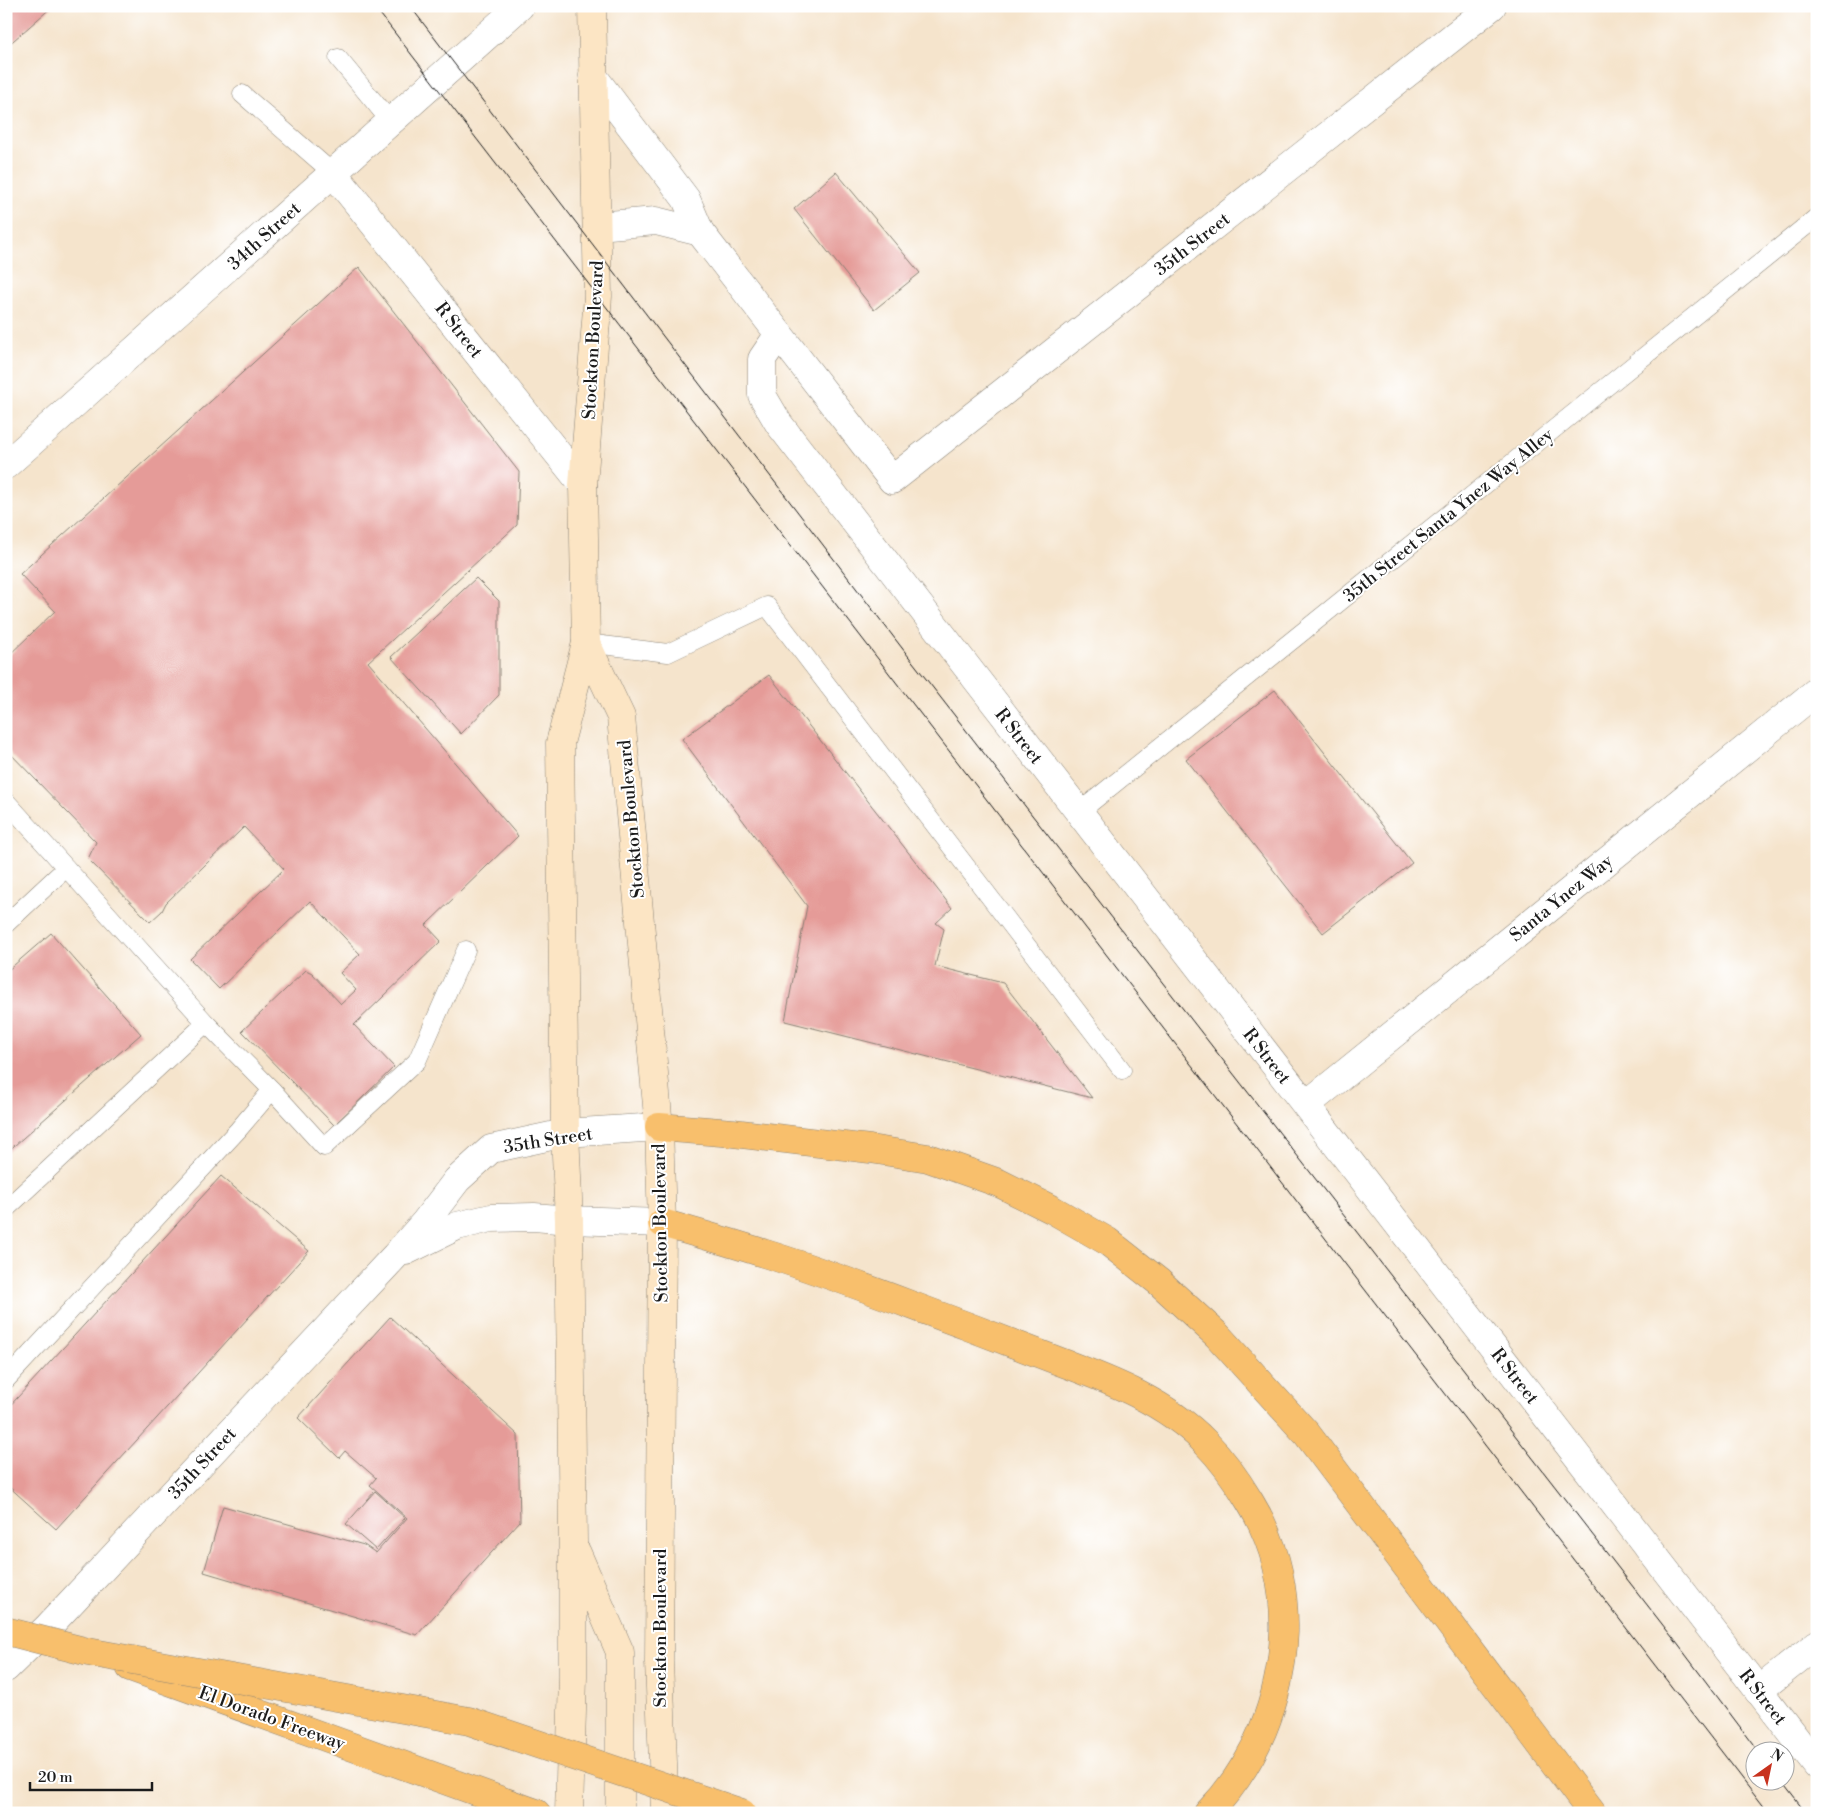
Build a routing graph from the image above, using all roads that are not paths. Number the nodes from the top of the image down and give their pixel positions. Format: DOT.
graph roads {
  1 [pos="520,6"];
  2 [pos="592,6"];
  3 [pos="1492,6"];
  4 [pos="338,58"];
  5 [pos="593,76"];
  6 [pos="242,94"];
  7 [pos="390,122"];
  8 [pos="334,174"];
  9 [pos="1817,217"];
  10 [pos="597,226"];
  11 [pos="700,232"];
  12 [pos="779,334"];
  13 [pos="6,465"];
  14 [pos="583,485"];
  15 [pos="586,643"];
  16 [pos="1817,691"];
  17 [pos="6,801"];
  18 [pos="1078,813"];
  19 [pos="66,868"];
  20 [pos="6,924"];
  21 [pos="466,950"];
  22 [pos="206,1023"];
  23 [pos="1122,1070"];
  24 [pos="272,1090"];
  25 [pos="1306,1105"];
  26 [pos="659,1127"];
  27 [pos="565,1133"];
  28 [pos="6,1209"];
  29 [pos="569,1220"];
  30 [pos="662,1223"];
  31 [pos="396,1256"];
  32 [pos="6,1380"];
  33 [pos="573,1542"];
  34 [pos="6,1631"];
  35 [pos="1816,1647"];
  36 [pos="88,1652"];
  37 [pos="6,1668"];
  38 [pos="1758,1691"];
  39 [pos="1817,1766"];
  40 [pos="536,1813"];
  41 [pos="569,1813"];
  42 [pos="620,1813"];
  43 [pos="665,1813"];
  44 [pos="742,1813"];
  45 [pos="1208,1813"];
  46 [pos="1592,1813"];
  1 -- 7 [label="street, 34th Street"];
  2 -- 5 [label="main road, Stockton Boulevard"];
  3 -- 12 [label="street, 35th Street"];
  4 -- 7 [label="lane"];
  5 -- 10 [label="main road, Stockton Boulevard"];
  5 -- 11 [label="street"];
  6 -- 8 [label="lane"];
  7 -- 8 [label="street, 34th Street"];
  8 -- 13 [label="street, 34th Street"];
  8 -- 14 [label="street, R Street"];
  9 -- 18 [label="lane, 35th Street Santa Ynez Way Alley"];
  10 -- 11 [label="street"];
  10 -- 14 [label="main road, Stockton Boulevard"];
  11 -- 12 [label="street"];
  12 -- 18 [label="street, R Street"];
  14 -- 15 [label="main road, Stockton Boulevard"];
  15 -- 23 [label="lane"];
  15 -- 26 [label="main road, Stockton Boulevard"];
  15 -- 27 [label="main road, Stockton Boulevard"];
  16 -- 25 [label="street, Santa Ynez Way"];
  17 -- 19 [label="lane"];
  18 -- 25 [label="street, R Street"];
  19 -- 20 [label="lane"];
  19 -- 22 [label="lane"];
  21 -- 24 [label="lane"];
  22 -- 24 [label="lane"];
  22 -- 28 [label="lane"];
  24 -- 32 [label="lane"];
  25 -- 38 [label="street, R Street"];
  26 -- 27 [label="street, 35th Street"];
  26 -- 30 [label="main road, Stockton Boulevard"];
  26 -- 46 [label="highway"];
  27 -- 29 [label="main road, Stockton Boulevard"];
  27 -- 31 [label="street, 35th Street"];
  29 -- 30 [label="street, 35th Street"];
  29 -- 31 [label="street, 35th Street"];
  29 -- 33 [label="main road, Stockton Boulevard"];
  30 -- 43 [label="main road, Stockton Boulevard"];
  30 -- 45 [label="highway"];
  31 -- 37 [label="street, 35th Street"];
  33 -- 41 [label="main road, Stockton Boulevard"];
  33 -- 42 [label="main road"];
  34 -- 36 [label="highway, El Dorado Freeway, bridge"];
  35 -- 38 [label="street"];
  36 -- 40 [label="highway, El Dorado Freeway, bridge"];
  36 -- 44 [label="highway, bridge"];
  38 -- 39 [label="street, R Street"];
}
